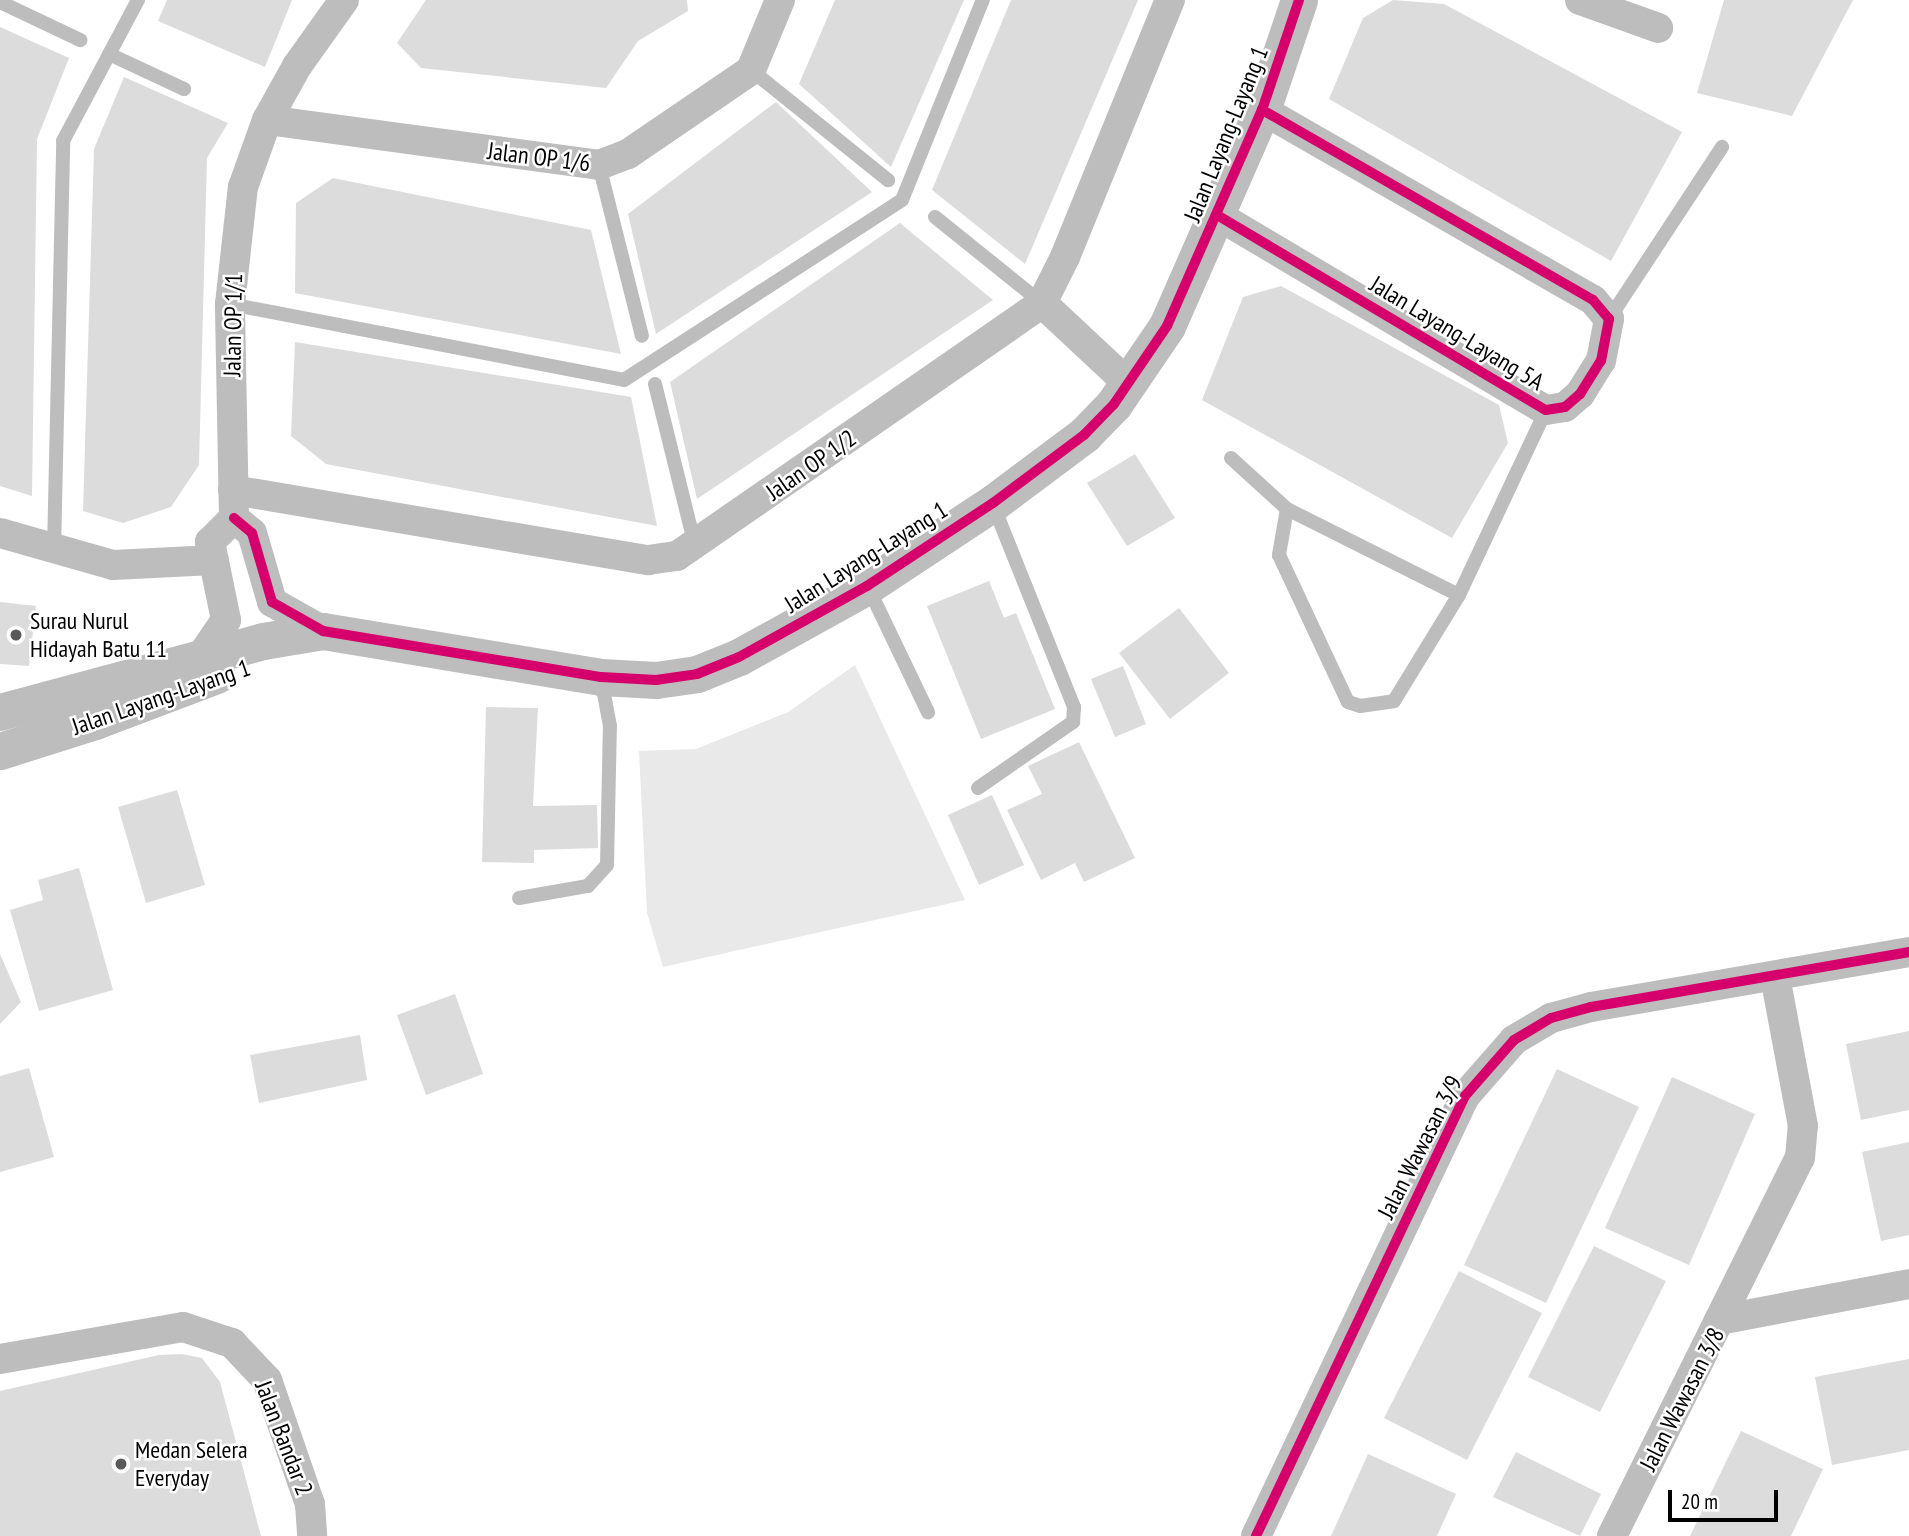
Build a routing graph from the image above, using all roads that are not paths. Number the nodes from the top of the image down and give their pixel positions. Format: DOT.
graph roads {
  1 [pos="138,0"];
  2 [pos="344,0"];
  3 [pos="780,0"];
  4 [pos="984,0"];
  5 [pos="1170,0"];
  6 [pos="1299,0"];
  7 [pos="1580,0"];
  8 [pos="0,2"];
  9 [pos="1658,28"];
  10 [pos="80,40"];
  11 [pos="109,54"];
  12 [pos="751,70"];
  13 [pos="184,89"];
  14 [pos="1262,110"];
  15 [pos="267,120"];
  16 [pos="1722,147"];
  17 [pos="599,165"];
  18 [pos="888,180"];
  19 [pos="1217,215"];
  20 [pos="935,217"];
  21 [pos="1042,303"];
  22 [pos="230,304"];
  23 [pos="1609,319"];
  24 [pos="642,336"];
  25 [pos="654,384"];
  26 [pos="1129,384"];
  27 [pos="1546,410"];
  28 [pos="1231,458"];
  29 [pos="993,503"];
  30 [pos="234,504"];
  31 [pos="1287,509"];
  32 [pos="0,533"];
  33 [pos="695,546"];
  34 [pos="54,551"];
  35 [pos="214,559"];
  36 [pos="867,586"];
  37 [pos="1459,595"];
  38 [pos="323,631"];
  39 [pos="364,639"];
  40 [pos="200,658"];
  41 [pos="601,677"];
  42 [pos="0,712"];
  43 [pos="928,712"];
  44 [pos="0,751"];
  45 [pos="978,788"];
  46 [pos="519,898"];
  47 [pos="1909,952"];
  48 [pos="1775,977"];
  49 [pos="1909,1284"];
  50 [pos="1719,1320"];
  51 [pos="0,1359"];
  52 [pos="312,1536"];
  53 [pos="1256,1536"];
  54 [pos="1612,1536"];
  1 -- 11 [label="lane"];
  2 -- 15 [label="street, Jalan OP 1/1"];
  3 -- 12 [label="street"];
  4 -- 22 [label="lane"];
  5 -- 21 [label="street, Jalan OP 1/2"];
  6 -- 14 [label="street, Jalan Layang-Layang 1"];
  7 -- 9 [label="street"];
  8 -- 10 [label="lane"];
  11 -- 13 [label="lane"];
  11 -- 34 [label="lane"];
  12 -- 17 [label="street, Jalan OP 1/6"];
  12 -- 18 [label="lane"];
  14 -- 19 [label="street, Jalan Layang-Layang 1"];
  14 -- 23 [label="street"];
  15 -- 17 [label="street, Jalan OP 1/6"];
  15 -- 22 [label="street, Jalan OP 1/1"];
  16 -- 23 [label="lane"];
  17 -- 24 [label="lane"];
  19 -- 26 [label="street, Jalan Layang-Layang 1"];
  19 -- 27 [label="street, Jalan Layang-Layang 5A"];
  20 -- 21 [label="lane"];
  21 -- 26 [label="street"];
  21 -- 33 [label="street, Jalan OP 1/2"];
  22 -- 30 [label="street, Jalan OP 1/1"];
  23 -- 27 [label="street, Jalan Layang-Layang 5A"];
  25 -- 33 [label="lane"];
  26 -- 29 [label="street, Jalan Layang-Layang 1"];
  27 -- 37 [label="lane"];
  28 -- 31 [label="lane"];
  29 -- 36 [label="street, Jalan Layang-Layang 1"];
  29 -- 45 [label="lane"];
  30 -- 33 [label="street, Jalan OP 1/2"];
  30 -- 35 [label="street"];
  30 -- 38 [label="street, Jalan Layang-Layang 1"];
  31 -- 37 [label="lane"];
  31 -- 37 [label="lane"];
  32 -- 34 [label="street"];
  34 -- 35 [label="street"];
  35 -- 40 [label="street"];
  36 -- 41 [label="street, Jalan Layang-Layang 1"];
  36 -- 43 [label="lane"];
  38 -- 39 [label="street, Jalan Layang-Layang 1"];
  38 -- 40 [label="street, Jalan Layang-Layang 1"];
  39 -- 41 [label="street, Jalan Layang-Layang 1"];
  39 -- 44 [label="street, Jalan Layang-Layang 1"];
  40 -- 42 [label="street, Jalan Layang-Layang 1"];
  41 -- 46 [label="lane"];
  47 -- 48 [label="street, Jalan Wawasan 3/9"];
  48 -- 50 [label="street"];
  48 -- 53 [label="street, Jalan Wawasan 3/9"];
  49 -- 50 [label="street, Jalan Wawasan 3/8"];
  50 -- 54 [label="street, Jalan Wawasan 3/8"];
  51 -- 52 [label="street, Jalan Bandar 2"];
}
